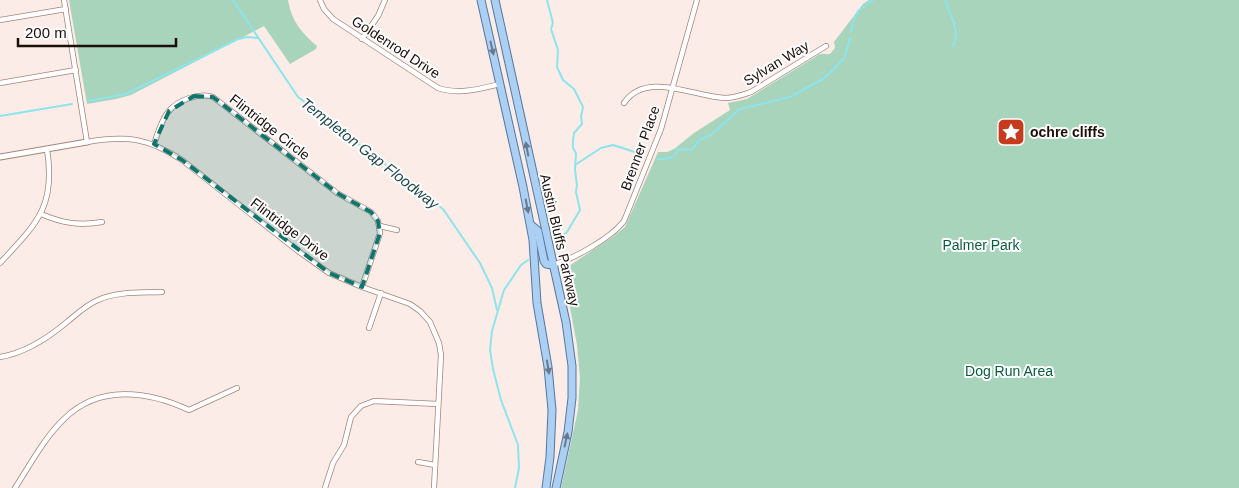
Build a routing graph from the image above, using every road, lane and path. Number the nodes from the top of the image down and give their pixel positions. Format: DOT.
graph roads {
  1 [pos="64,0"];
  2 [pos="320,0"];
  3 [pos="385,0"];
  4 [pos="481,0"];
  5 [pos="495,0"];
  6 [pos="697,0"];
  7 [pos="66,9"];
  8 [pos="0,20"];
  9 [pos="362,39"];
  10 [pos="826,46"];
  11 [pos="76,70"];
  12 [pos="0,83"];
  13 [pos="500,84"];
  14 [pos="672,88"];
  15 [pos="624,103"];
  16 [pos="88,142"];
  17 [pos="154,144"];
  18 [pos="47,149"];
  19 [pos="0,157"];
  20 [pos="41,214"];
  21 [pos="102,222"];
  22 [pos="531,224"];
  23 [pos="380,226"];
  24 [pos="397,230"];
  25 [pos="1,261"];
  26 [pos="552,265"];
  27 [pos="362,287"];
  28 [pos="162,292"];
  29 [pos="381,293"];
  30 [pos="370,328"];
  31 [pos="0,357"];
  32 [pos="237,388"];
  33 [pos="438,404"];
  34 [pos="418,462"];
  35 [pos="436,466"];
  36 [pos="15,488"];
  37 [pos="325,488"];
  38 [pos="434,488"];
  39 [pos="546,488"];
  40 [pos="556,488"];
  1 -- 7 [label="street"];
  2 -- 9 [label="street, Goldenrod Drive"];
  3 -- 9 [label="street"];
  4 -- 13 [label="main road, Austin Bluffs Parkway, one-way"];
  26 -- 5 [label="main road, Austin Bluffs Parkway, one-way"];
  6 -- 14 [label="street, Brenner Place"];
  7 -- 8 [label="street"];
  7 -- 11 [label="street"];
  9 -- 13 [label="street, Goldenrod Drive"];
  10 -- 14 [label="street, Sylvan Way"];
  11 -- 12 [label="street"];
  11 -- 16 [label="street"];
  13 -- 22 [label="main road, Austin Bluffs Parkway, one-way"];
  14 -- 15 [label="street, Sylvan Way"];
  14 -- 26 [label="street, Brenner Place"];
  16 -- 17 [label="street, Flintridge Drive"];
  16 -- 18 [label="street, Flintridge Drive"];
  17 -- 23 [label="street, Flintridge Circle"];
  17 -- 27 [label="street, Flintridge Drive"];
  18 -- 19 [label="street, Flintridge Drive"];
  18 -- 20 [label="street"];
  20 -- 21 [label="street"];
  20 -- 25 [label="street"];
  22 -- 26 [label="main road"];
  22 -- 39 [label="main road, Austin Bluffs Parkway, one-way"];
  23 -- 24 [label="street"];
  23 -- 27 [label="street"];
  40 -- 26 [label="main road, Austin Bluffs Parkway, one-way"];
  27 -- 29 [label="street, Flintridge Drive"];
  28 -- 31 [label="street"];
  29 -- 30 [label="street"];
  29 -- 33 [label="street, Flintridge Drive"];
  32 -- 36 [label="street"];
  33 -- 35 [label="street, Flintridge Drive"];
  33 -- 37 [label="street"];
  34 -- 35 [label="street"];
  35 -- 38 [label="street, Flintridge Drive"];
}
